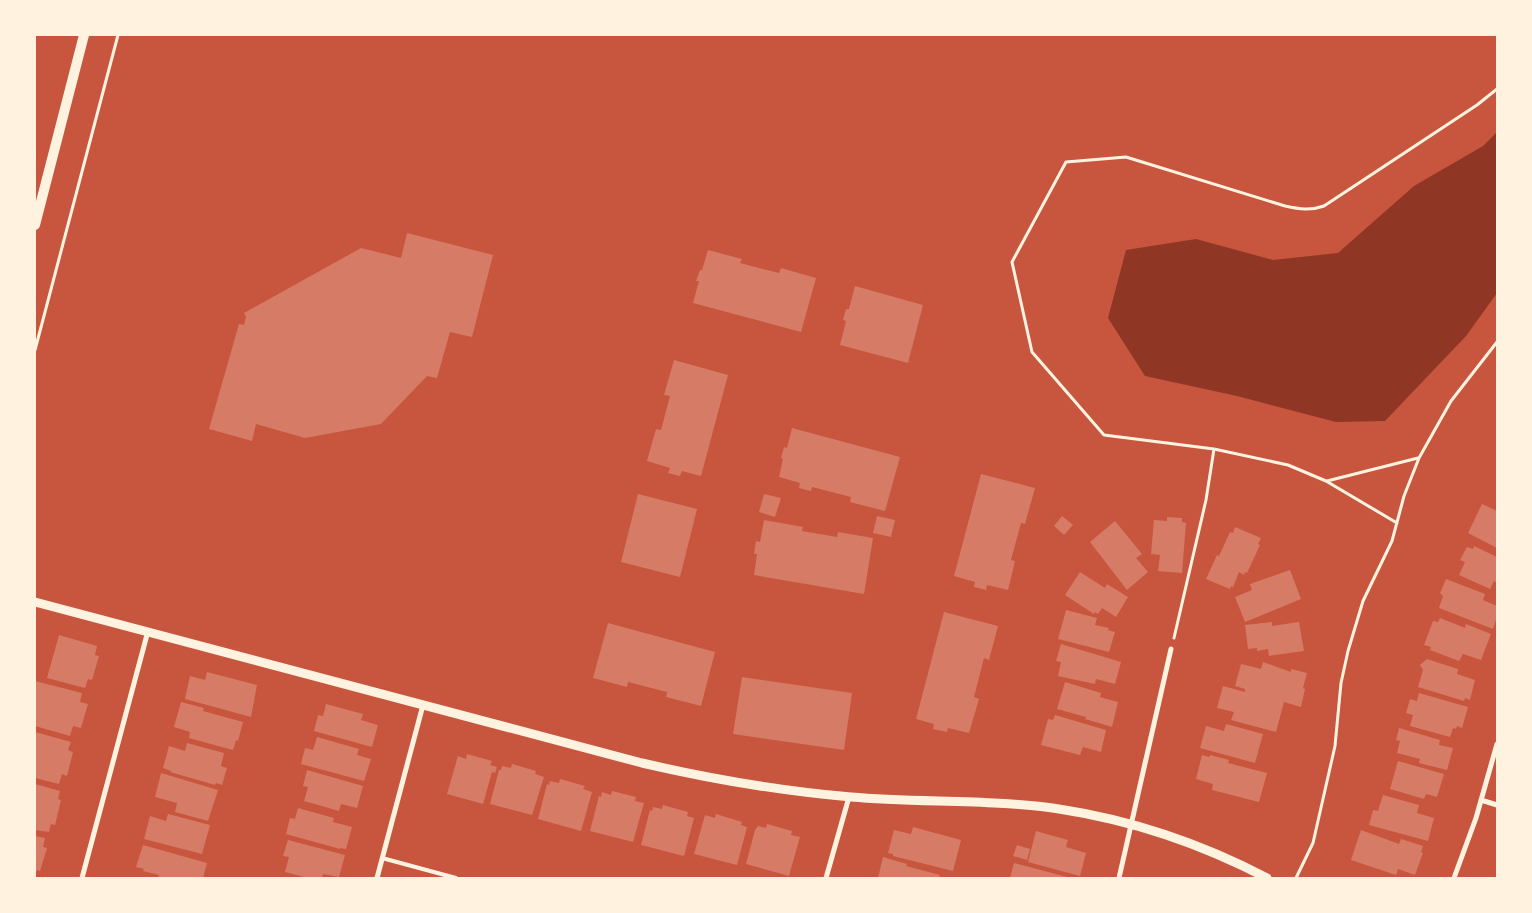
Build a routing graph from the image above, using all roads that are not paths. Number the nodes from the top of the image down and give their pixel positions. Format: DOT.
graph roads {
  1 [pos="84,35"];
  2 [pos="35,225"];
  3 [pos="35,602"];
  4 [pos="148,631"];
  5 [pos="1172,649"];
  6 [pos="423,705"];
  7 [pos="1497,744"];
  8 [pos="849,797"];
  9 [pos="1481,800"];
  10 [pos="1497,804"];
  11 [pos="1132,825"];
  12 [pos="382,858"];
  13 [pos="82,878"];
  14 [pos="377,878"];
  15 [pos="456,878"];
  16 [pos="826,878"];
  17 [pos="1119,878"];
  18 [pos="1267,878"];
  19 [pos="1454,878"];
  1 -- 2 [label="main road"];
  3 -- 4 [label="street"];
  4 -- 6 [label="street"];
  4 -- 13 [label="street"];
  5 -- 11 [label="street"];
  6 -- 8 [label="street"];
  6 -- 12 [label="street"];
  7 -- 9 [label="street"];
  8 -- 11 [label="street"];
  8 -- 16 [label="street"];
  9 -- 10 [label="street"];
  9 -- 19 [label="street"];
  11 -- 17 [label="street"];
  11 -- 18 [label="street"];
  12 -- 14 [label="street"];
  12 -- 15 [label="lane"];
}
